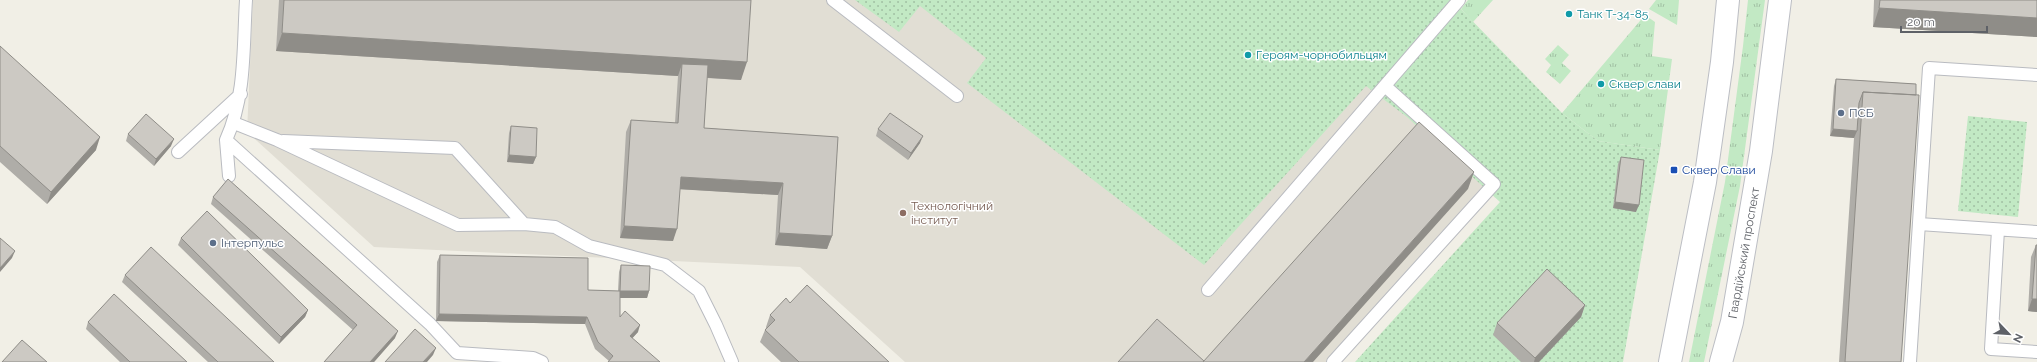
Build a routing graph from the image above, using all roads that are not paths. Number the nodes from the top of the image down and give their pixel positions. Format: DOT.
graph roads {
  1 [pos="246,0"];
  2 [pos="833,0"];
  3 [pos="1459,0"];
  4 [pos="1728,0"];
  5 [pos="1780,0"];
  6 [pos="2037,75"];
  7 [pos="1385,86"];
  8 [pos="241,94"];
  9 [pos="957,96"];
  10 [pos="234,123"];
  11 [pos="226,140"];
  12 [pos="277,140"];
  13 [pos="178,152"];
  14 [pos="229,176"];
  15 [pos="524,224"];
  16 [pos="1919,224"];
  17 [pos="1998,230"];
  18 [pos="2037,232"];
  19 [pos="1208,290"];
  20 [pos="2037,352"];
  21 [pos="453,358"];
  22 [pos="542,362"];
  23 [pos="732,362"];
  24 [pos="1333,362"];
  25 [pos="1670,362"];
  26 [pos="1721,362"];
  27 [pos="1910,362"];
  1 -- 8 [label="lane"];
  2 -- 9 [label="lane"];
  3 -- 7 [label="lane"];
  4 -- 25 [label="main road"];
  5 -- 26 [label="main road, Гвардійський проспект"];
  6 -- 16 [label="lane"];
  7 -- 19 [label="lane"];
  7 -- 24 [label="lane"];
  8 -- 10 [label="lane"];
  8 -- 13 [label="lane"];
  10 -- 11 [label="lane"];
  10 -- 12 [label="lane"];
  11 -- 14 [label="lane"];
  11 -- 21 [label="lane"];
  12 -- 15 [label="lane"];
  12 -- 15 [label="lane"];
  15 -- 23 [label="lane"];
  16 -- 17 [label="lane"];
  16 -- 27 [label="lane"];
  17 -- 18 [label="lane"];
  17 -- 20 [label="lane"];
  21 -- 22 [label="lane"];
}
